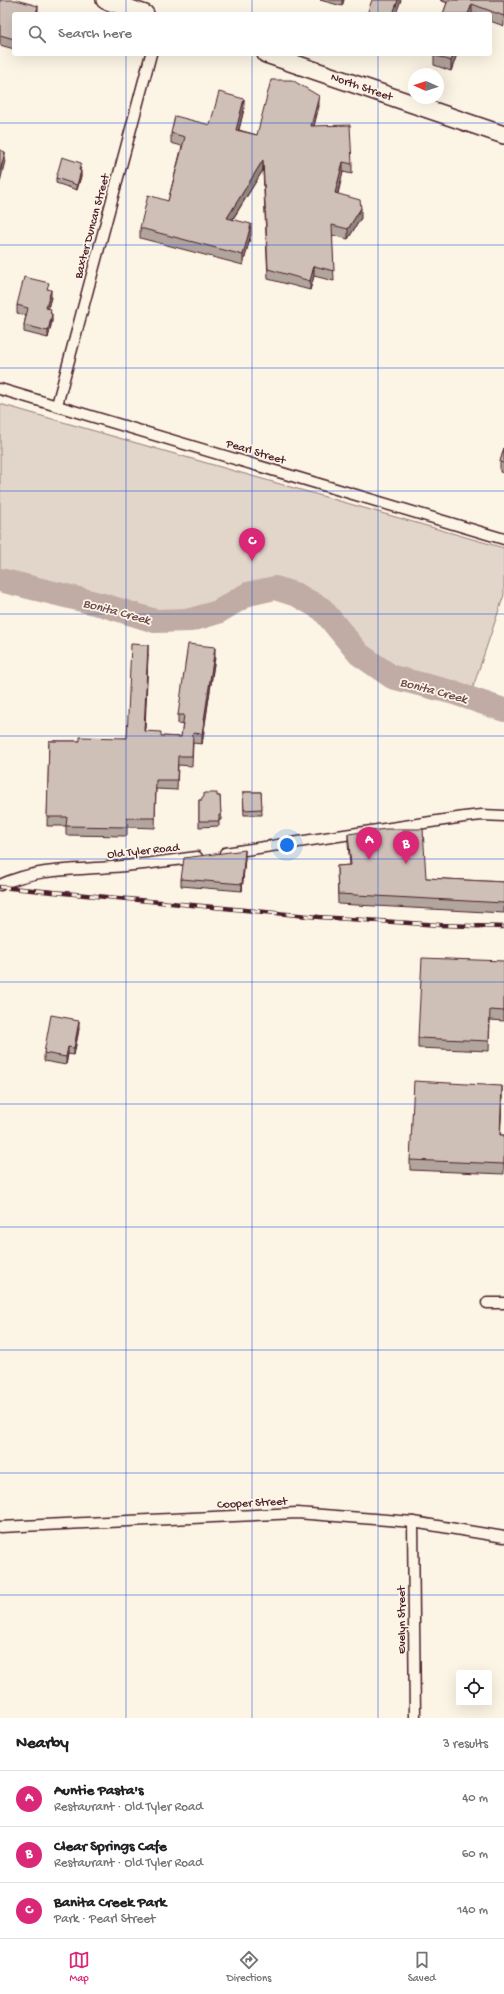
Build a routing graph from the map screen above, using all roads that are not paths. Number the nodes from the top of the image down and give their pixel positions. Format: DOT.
graph roads {
  1 [pos="105,0"];
  2 [pos="139,12"];
  3 [pos="150,56"];
  4 [pos="272,56"];
  5 [pos="504,135"];
  6 [pos="0,389"];
  7 [pos="57,405"];
  8 [pos="504,539"];
  9 [pos="504,816"];
  10 [pos="0,885"];
  11 [pos="487,1303"];
  12 [pos="504,1304"];
  13 [pos="413,1522"];
  14 [pos="0,1527"];
  15 [pos="504,1537"];
  16 [pos="415,1718"];
  1 -- 2 [label="main road"];
  3 -- 7 [label="street, Baxter Duncan Street"];
  4 -- 5 [label="main road, North Street"];
  6 -- 7 [label="street, Pearl Street"];
  7 -- 8 [label="street, Pearl Street"];
  9 -- 10 [label="street, Old Tyler Road"];
  11 -- 12 [label="street"];
  13 -- 14 [label="street, Cooper Street"];
  13 -- 15 [label="street, Cooper Street"];
  13 -- 16 [label="street, Evelyn Street"];
}
